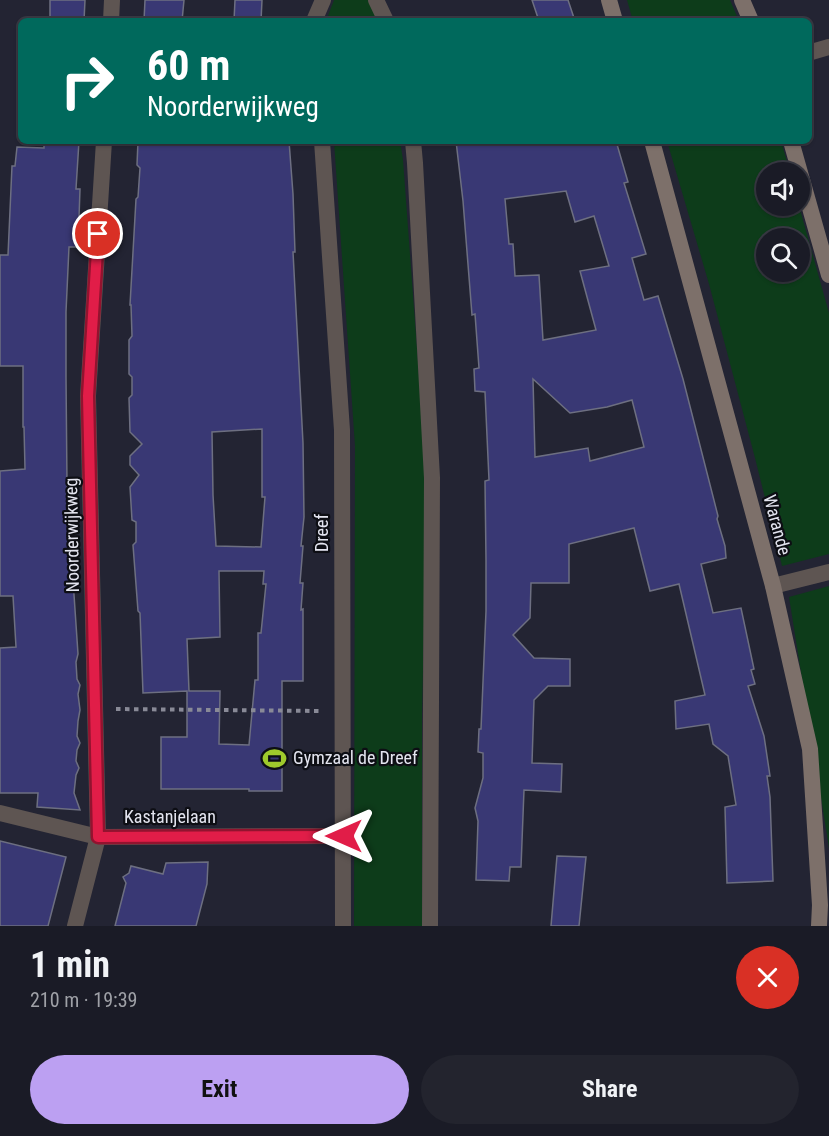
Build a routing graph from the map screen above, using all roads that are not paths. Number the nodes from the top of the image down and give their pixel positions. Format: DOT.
graph roads {
  1 [pos="112,0"];
  2 [pos="322,0"];
  3 [pos="376,0"];
  4 [pos="609,0"];
  5 [pos="742,0"];
  6 [pos="111,18"];
  7 [pos="315,18"];
  8 [pos="385,18"];
  9 [pos="614,18"];
  10 [pos="750,18"];
  11 [pos="829,47"];
  12 [pos="812,52"];
  13 [pos="104,144"];
  14 [pos="322,144"];
  15 [pos="412,144"];
  16 [pos="653,144"];
  17 [pos="792,144"];
  18 [pos="829,275"];
  19 [pos="829,572"];
  20 [pos="773,586"];
  21 [pos="0,813"];
  22 [pos="344,836"];
  23 [pos="98,837"];
  24 [pos="75,926"];
  25 [pos="343,926"];
  26 [pos="430,926"];
  27 [pos="819,926"];
  1 -- 6 [label="street"];
  2 -- 7 [label="street"];
  3 -- 8 [label="street"];
  4 -- 9 [label="main road"];
  5 -- 10 [label="main road"];
  11 -- 12 [label="street"];
  13 -- 23 [label="street, Noorderwijkweg"];
  14 -- 22 [label="street, Dreef"];
  15 -- 26 [label="street"];
  16 -- 20 [label="main road, Warande"];
  17 -- 18 [label="main road"];
  19 -- 20 [label="street"];
  20 -- 27 [label="main road, Warande"];
  21 -- 23 [label="street, Kastanjelaan"];
  22 -- 23 [label="street, Kastanjelaan"];
  22 -- 25 [label="street, Dreef"];
  23 -- 24 [label="street, Noorderwijkweg"];
}
